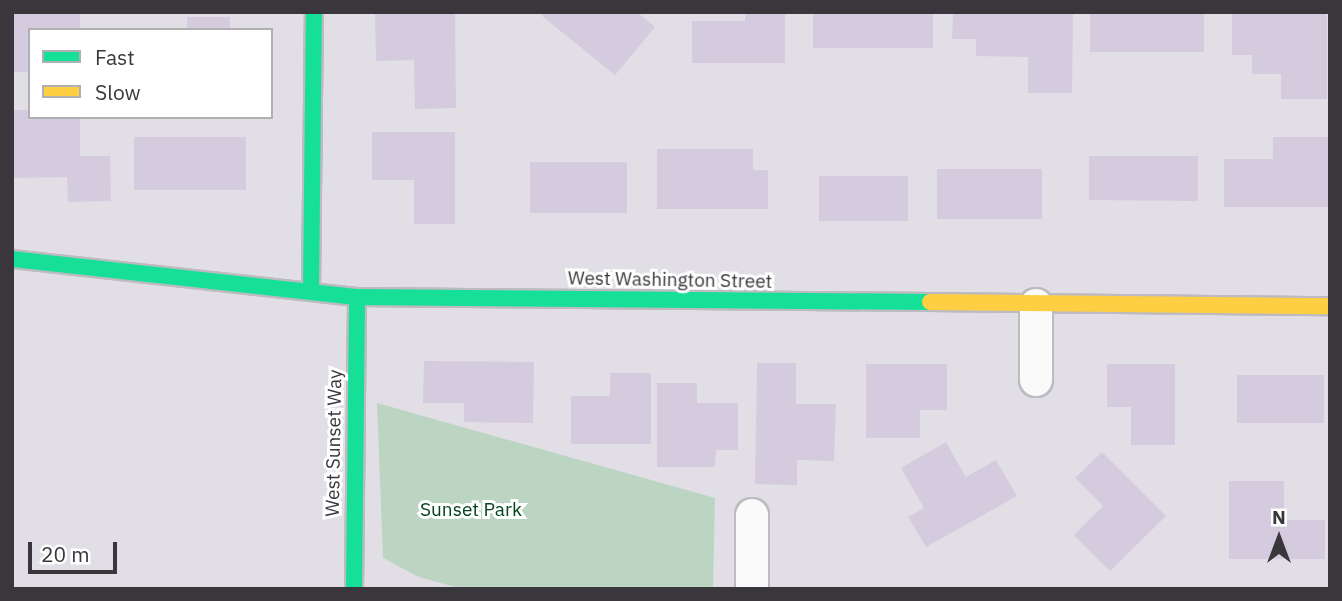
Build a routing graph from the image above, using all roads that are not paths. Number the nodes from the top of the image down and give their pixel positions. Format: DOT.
graph roads {
  1 [pos="314,12"];
  2 [pos="12,259"];
  3 [pos="310,290"];
  4 [pos="357,297"];
  5 [pos="1036,305"];
  6 [pos="1330,306"];
  7 [pos="1036,380"];
  8 [pos="752,515"];
  9 [pos="354,589"];
  10 [pos="752,589"];
  1 -- 3 [label="street"];
  2 -- 3 [label="street, West Washington Street"];
  3 -- 4 [label="street, West Washington Street"];
  4 -- 5 [label="street, West Washington Street"];
  4 -- 9 [label="street, West Sunset Way"];
  5 -- 6 [label="street, West Washington Street"];
  5 -- 7 [label="street"];
  8 -- 10 [label="street"];
}
